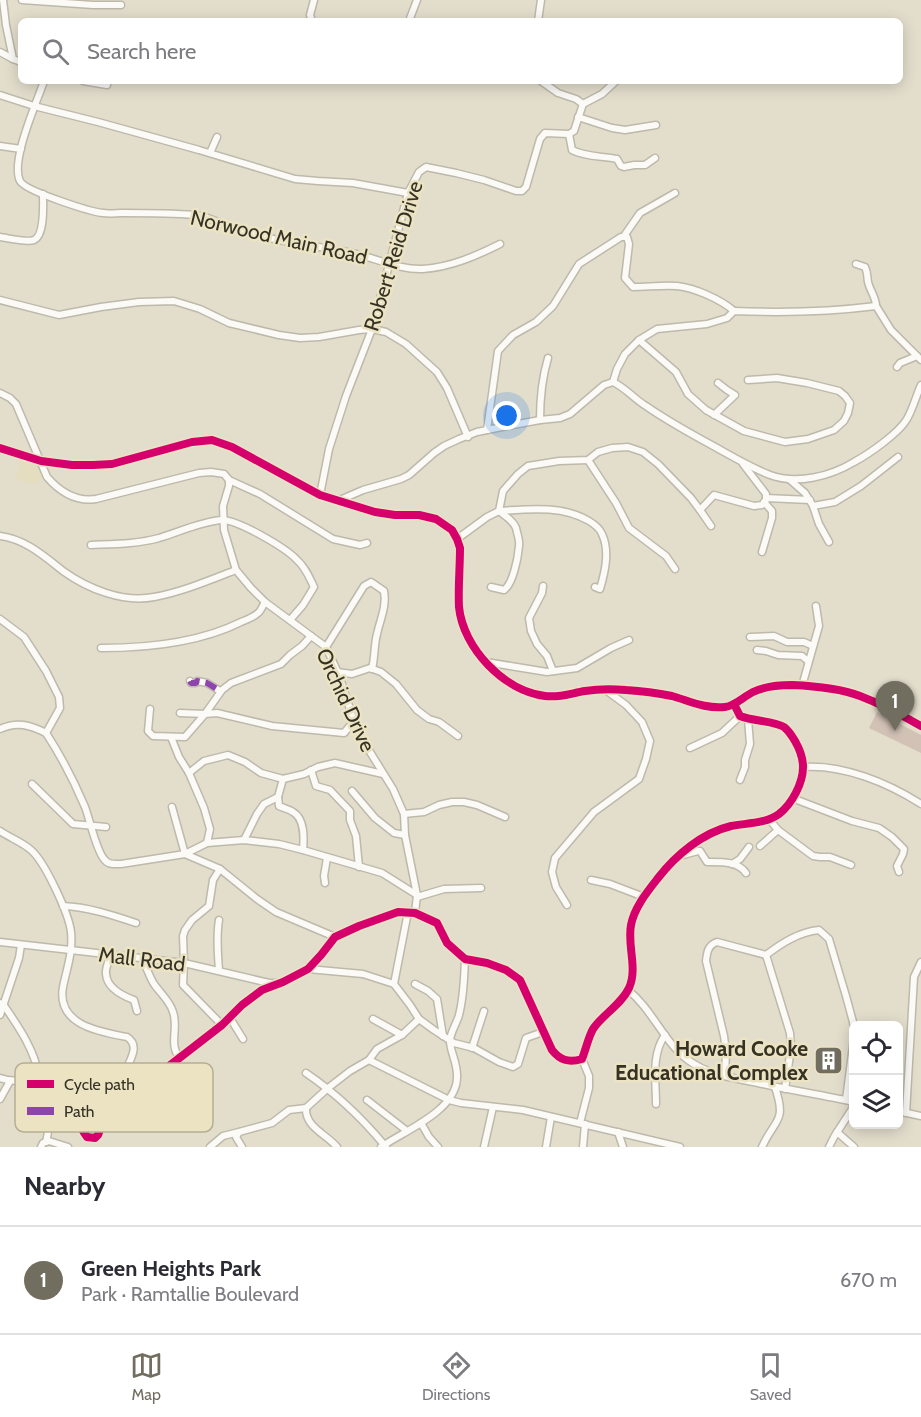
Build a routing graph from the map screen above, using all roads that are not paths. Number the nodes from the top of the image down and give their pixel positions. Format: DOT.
graph roads {
  1 [pos="3,0"];
  2 [pos="22,0"];
  3 [pos="314,0"];
  4 [pos="541,0"];
  5 [pos="416,1"];
  6 [pos="121,5"];
  7 [pos="311,18"];
  8 [pos="410,18"];
  9 [pos="538,18"];
  10 [pos="0,52"];
  11 [pos="13,59"];
  12 [pos="18,61"];
  13 [pos="43,84"];
  14 [pos="101,84"];
  15 [pos="545,84"];
  16 [pos="613,84"];
  17 [pos="107,85"];
  18 [pos="0,95"];
  19 [pos="583,104"];
  20 [pos="34,106"];
  21 [pos="578,117"];
  22 [pos="656,125"];
  23 [pos="569,134"];
  24 [pos="217,137"];
  25 [pos="0,146"];
  26 [pos="21,149"];
  27 [pos="210,153"];
  28 [pos="655,158"];
  29 [pos="408,193"];
  30 [pos="43,194"];
  31 [pos="675,194"];
  32 [pos="624,236"];
  33 [pos="0,237"];
  34 [pos="500,244"];
  35 [pos="390,263"];
  36 [pos="856,264"];
  37 [pos="0,300"];
  38 [pos="876,306"];
  39 [pos="734,311"];
  40 [pos="372,329"];
  41 [pos="639,340"];
  42 [pos="548,358"];
  43 [pos="919,358"];
  44 [pos="897,368"];
  45 [pos="748,380"];
  46 [pos="613,382"];
  47 [pos="718,383"];
  48 [pos="921,385"];
  49 [pos="0,393"];
  50 [pos="714,415"];
  51 [pos="540,420"];
  52 [pos="488,430"];
  53 [pos="468,436"];
  54 [pos="0,448"];
  55 [pos="898,458"];
  56 [pos="588,460"];
  57 [pos="41,461"];
  58 [pos="741,461"];
  59 [pos="789,479"];
  60 [pos="229,480"];
  61 [pos="320,495"];
  62 [pos="339,500"];
  63 [pos="765,500"];
  64 [pos="812,503"];
  65 [pos="700,510"];
  66 [pos="499,511"];
  67 [pos="223,520"];
  68 [pos="711,526"];
  69 [pos="0,536"];
  70 [pos="457,539"];
  71 [pos="829,542"];
  72 [pos="367,543"];
  73 [pos="91,545"];
  74 [pos="762,552"];
  75 [pos="675,569"];
  76 [pos="237,570"];
  77 [pos="543,586"];
  78 [pos="491,587"];
  79 [pos="595,587"];
  80 [pos="265,602"];
  81 [pos="816,606"];
  82 [pos="0,619"];
  83 [pos="290,620"];
  84 [pos="311,636"];
  85 [pos="750,637"];
  86 [pos="629,640"];
  87 [pos="813,646"];
  88 [pos="326,647"];
  89 [pos="101,648"];
  90 [pos="757,650"];
  91 [pos="808,661"];
  92 [pos="486,662"];
  93 [pos="372,669"];
  94 [pos="553,671"];
  95 [pos="338,672"];
  96 [pos="190,681"];
  97 [pos="801,686"];
  98 [pos="220,691"];
  99 [pos="606,691"];
  100 [pos="734,704"];
  101 [pos="150,709"];
  102 [pos="180,713"];
  103 [pos="205,714"];
  104 [pos="740,716"];
  105 [pos="748,719"];
  106 [pos="354,721"];
  107 [pos="921,726"];
  108 [pos="0,729"];
  109 [pos="46,733"];
  110 [pos="171,736"];
  111 [pos="458,736"];
  112 [pos="715,736"];
  113 [pos="711,746"];
  114 [pos="690,748"];
  115 [pos="803,766"];
  116 [pos="311,770"];
  117 [pos="189,773"];
  118 [pos="383,774"];
  119 [pos="283,779"];
  120 [pos="740,780"];
  121 [pos="32,784"];
  122 [pos="352,791"];
  123 [pos="278,797"];
  124 [pos="792,798"];
  125 [pos="921,804"];
  126 [pos="172,807"];
  127 [pos="404,814"];
  128 [pos="505,817"];
  129 [pos="769,819"];
  130 [pos="92,826"];
  131 [pos="106,827"];
  132 [pos="778,830"];
  133 [pos="0,831"];
  134 [pos="405,834"];
  135 [pos="244,840"];
  136 [pos="207,843"];
  137 [pos="760,846"];
  138 [pos="749,847"];
  139 [pos="303,850"];
  140 [pos="185,854"];
  141 [pos="678,857"];
  142 [pos="327,858"];
  143 [pos="732,864"];
  144 [pos="852,865"];
  145 [pos="359,867"];
  146 [pos="220,869"];
  147 [pos="899,872"];
  148 [pos="746,873"];
  149 [pos="591,880"];
  150 [pos="325,883"];
  151 [pos="481,888"];
  152 [pos="417,896"];
  153 [pos="644,897"];
  154 [pos="567,905"];
  155 [pos="63,906"];
  156 [pos="412,912"];
  157 [pos="219,920"];
  158 [pos="136,923"];
  159 [pos="335,937"];
  160 [pos="0,942"];
  161 [pos="21,945"];
  162 [pos="72,951"];
  163 [pos="110,955"];
  164 [pos="766,955"];
  165 [pos="142,958"];
  166 [pos="465,959"];
  167 [pos="921,962"];
  168 [pos="184,963"];
  169 [pos="308,969"];
  170 [pos="219,971"];
  171 [pos="283,982"];
  172 [pos="394,984"];
  173 [pos="415,984"];
  174 [pos="628,990"];
  175 [pos="2,1004"];
  176 [pos="137,1011"];
  177 [pos="484,1011"];
  178 [pos="0,1016"];
  179 [pos="230,1017"];
  180 [pos="373,1019"];
  181 [pos="419,1019"];
  182 [pos="853,1021"];
  183 [pos="222,1025"];
  184 [pos="543,1032"];
  185 [pos="402,1035"];
  186 [pos="665,1035"];
  187 [pos="443,1036"];
  188 [pos="243,1039"];
  189 [pos="450,1040"];
  190 [pos="472,1048"];
  191 [pos="180,1058"];
  192 [pos="582,1059"];
  193 [pos="369,1060"];
  194 [pos="36,1063"];
  195 [pos="129,1063"];
  196 [pos="173,1063"];
  197 [pos="306,1072"];
  198 [pos="849,1075"];
  199 [pos="725,1076"];
  200 [pos="0,1078"];
  201 [pos="10,1081"];
  202 [pos="15,1081"];
  203 [pos="775,1087"];
  204 [pos="328,1088"];
  205 [pos="785,1089"];
  206 [pos="0,1099"];
  207 [pos="367,1100"];
  208 [pos="449,1100"];
  209 [pos="846,1100"];
  210 [pos="903,1101"];
  211 [pos="849,1102"];
  212 [pos="656,1104"];
  213 [pos="493,1107"];
  214 [pos="306,1108"];
  215 [pos="849,1112"];
  216 [pos="903,1112"];
  217 [pos="921,1116"];
  218 [pos="551,1117"];
  219 [pos="421,1123"];
  220 [pos="583,1124"];
  221 [pos="406,1131"];
  222 [pos="84,1132"];
  223 [pos="99,1132"];
  224 [pos="239,1132"];
  225 [pos="618,1132"];
  226 [pos="837,1132"];
  227 [pos="44,1144"];
  228 [pos="384,1146"];
  229 [pos="68,1147"];
  230 [pos="210,1147"];
  231 [pos="242,1147"];
  232 [pos="337,1147"];
  233 [pos="438,1147"];
  234 [pos="484,1147"];
  235 [pos="546,1147"];
  236 [pos="583,1147"];
  237 [pos="622,1147"];
  238 [pos="680,1147"];
  239 [pos="762,1147"];
  240 [pos="829,1147"];
  241 [pos="854,1147"];
  1 -- 11 [label="street"];
  2 -- 6 [label="street"];
  3 -- 7 [label="street"];
  4 -- 9 [label="street"];
  5 -- 8 [label="street"];
  10 -- 11 [label="street"];
  11 -- 12 [label="street"];
  13 -- 20 [label="street, Norwood Main Road"];
  14 -- 17 [label="street"];
  15 -- 19 [label="street"];
  16 -- 19 [label="street"];
  18 -- 20 [label="street"];
  19 -- 21 [label="street"];
  20 -- 26 [label="street, Norwood Main Road"];
  20 -- 27 [label="street"];
  21 -- 22 [label="street"];
  21 -- 23 [label="street"];
  23 -- 28 [label="street"];
  23 -- 29 [label="street, Robert Reid Drive"];
  24 -- 27 [label="street"];
  25 -- 26 [label="street"];
  26 -- 30 [label="street, Norwood Main Road"];
  27 -- 29 [label="street"];
  29 -- 35 [label="street, Robert Reid Drive"];
  30 -- 33 [label="street"];
  30 -- 35 [label="street, Norwood Main Road"];
  31 -- 32 [label="street"];
  32 -- 39 [label="street"];
  32 -- 52 [label="street"];
  34 -- 35 [label="street, Norwood Main Road"];
  35 -- 40 [label="street, Robert Reid Drive"];
  36 -- 38 [label="street"];
  37 -- 40 [label="street"];
  38 -- 39 [label="street"];
  38 -- 43 [label="street"];
  39 -- 41 [label="street"];
  40 -- 53 [label="street"];
  40 -- 61 [label="street, Robert Reid Drive"];
  41 -- 46 [label="street"];
  41 -- 50 [label="street"];
  42 -- 51 [label="street"];
  43 -- 44 [label="street"];
  45 -- 50 [label="street"];
  46 -- 51 [label="street"];
  46 -- 58 [label="street"];
  47 -- 50 [label="street"];
  48 -- 59 [label="street"];
  49 -- 57 [label="street"];
  51 -- 52 [label="street"];
  52 -- 53 [label="street"];
  53 -- 62 [label="street"];
  54 -- 57 [label="street"];
  55 -- 64 [label="street"];
  56 -- 65 [label="street"];
  56 -- 66 [label="street"];
  56 -- 75 [label="street"];
  57 -- 60 [label="street"];
  57 -- 61 [label="street"];
  58 -- 59 [label="street"];
  58 -- 63 [label="street"];
  59 -- 64 [label="street"];
  60 -- 67 [label="street, Orchid Drive"];
  60 -- 72 [label="street"];
  61 -- 62 [label="street"];
  62 -- 70 [label="street"];
  63 -- 64 [label="street"];
  63 -- 65 [label="street"];
  63 -- 74 [label="street"];
  64 -- 71 [label="street"];
  65 -- 68 [label="street"];
  66 -- 70 [label="street"];
  66 -- 78 [label="street"];
  66 -- 79 [label="street"];
  67 -- 73 [label="street"];
  67 -- 76 [label="street, Orchid Drive"];
  67 -- 83 [label="street"];
  69 -- 76 [label="street"];
  70 -- 92 [label="street"];
  76 -- 80 [label="street, Orchid Drive"];
  77 -- 94 [label="street"];
  80 -- 83 [label="street, Orchid Drive"];
  80 -- 89 [label="street"];
  81 -- 87 [label="street"];
  82 -- 109 [label="street"];
  83 -- 84 [label="street, Orchid Drive"];
  84 -- 88 [label="street, Orchid Drive"];
  84 -- 98 [label="street"];
  85 -- 87 [label="street"];
  86 -- 94 [label="street"];
  87 -- 91 [label="street"];
  88 -- 93 [label="street"];
  88 -- 95 [label="street, Orchid Drive"];
  90 -- 91 [label="street"];
  91 -- 97 [label="street"];
  92 -- 94 [label="street"];
  92 -- 99 [label="street"];
  93 -- 95 [label="street"];
  93 -- 111 [label="street"];
  95 -- 106 [label="street, Orchid Drive"];
  96 -- 98 [label="street"];
  97 -- 100 [label="street"];
  97 -- 107 [label="street"];
  98 -- 103 [label="street"];
  99 -- 100 [label="street"];
  99 -- 154 [label="street"];
  100 -- 104 [label="street"];
  101 -- 110 [label="street"];
  102 -- 103 [label="street"];
  103 -- 106 [label="street"];
  103 -- 110 [label="street"];
  104 -- 105 [label="street"];
  104 -- 112 [label="street"];
  105 -- 115 [label="street"];
  105 -- 120 [label="street"];
  106 -- 118 [label="street, Orchid Drive"];
  108 -- 109 [label="street"];
  109 -- 130 [label="street"];
  110 -- 117 [label="street"];
  112 -- 113 [label="street"];
  112 -- 114 [label="street"];
  115 -- 124 [label="street"];
  115 -- 125 [label="street"];
  116 -- 118 [label="street"];
  116 -- 119 [label="street"];
  116 -- 145 [label="street"];
  117 -- 119 [label="street"];
  117 -- 136 [label="street"];
  118 -- 127 [label="street, Orchid Drive"];
  119 -- 123 [label="street"];
  121 -- 130 [label="street"];
  122 -- 134 [label="street"];
  123 -- 135 [label="street"];
  123 -- 139 [label="street"];
  124 -- 129 [label="street"];
  124 -- 147 [label="street"];
  126 -- 140 [label="street"];
  127 -- 128 [label="street"];
  127 -- 134 [label="street, Orchid Drive"];
  129 -- 132 [label="street"];
  129 -- 141 [label="street"];
  130 -- 131 [label="street"];
  130 -- 140 [label="street"];
  132 -- 137 [label="street"];
  132 -- 144 [label="street"];
  133 -- 155 [label="street"];
  134 -- 152 [label="street, Orchid Drive"];
  135 -- 136 [label="street"];
  135 -- 139 [label="street"];
  136 -- 140 [label="street"];
  138 -- 143 [label="street"];
  139 -- 142 [label="street"];
  140 -- 146 [label="street"];
  141 -- 143 [label="street"];
  141 -- 153 [label="street"];
  142 -- 145 [label="street"];
  142 -- 150 [label="street"];
  143 -- 148 [label="street"];
  145 -- 152 [label="street"];
  146 -- 159 [label="street"];
  146 -- 168 [label="street"];
  149 -- 153 [label="street"];
  151 -- 152 [label="street"];
  152 -- 156 [label="street, Orchid Drive"];
  153 -- 174 [label="street"];
  155 -- 158 [label="street"];
  155 -- 162 [label="street"];
  156 -- 159 [label="street"];
  156 -- 166 [label="street"];
  156 -- 172 [label="street, Orchid Drive"];
  157 -- 170 [label="street"];
  159 -- 169 [label="street"];
  160 -- 161 [label="street, Mall Road"];
  161 -- 162 [label="street, Mall Road"];
  161 -- 175 [label="street"];
  162 -- 163 [label="street, Mall Road"];
  162 -- 195 [label="street"];
  163 -- 165 [label="street, Mall Road"];
  163 -- 176 [label="street"];
  164 -- 182 [label="street"];
  164 -- 199 [label="street"];
  164 -- 205 [label="street"];
  165 -- 168 [label="street, Mall Road"];
  165 -- 191 [label="street"];
  166 -- 184 [label="street"];
  166 -- 189 [label="street"];
  167 -- 210 [label="street"];
  168 -- 170 [label="street, Mall Road"];
  168 -- 183 [label="street"];
  169 -- 171 [label="street"];
  169 -- 172 [label="street"];
  170 -- 171 [label="street, Mall Road"];
  171 -- 179 [label="street"];
  172 -- 181 [label="street"];
  173 -- 187 [label="street"];
  174 -- 186 [label="street"];
  174 -- 192 [label="street"];
  175 -- 178 [label="street"];
  175 -- 194 [label="street"];
  177 -- 190 [label="street"];
  179 -- 183 [label="street"];
  179 -- 188 [label="street"];
  180 -- 185 [label="street"];
  181 -- 185 [label="street"];
  181 -- 187 [label="street"];
  183 -- 191 [label="street"];
  184 -- 190 [label="street"];
  184 -- 192 [label="street"];
  185 -- 193 [label="street"];
  186 -- 199 [label="street"];
  186 -- 212 [label="street"];
  187 -- 189 [label="street"];
  189 -- 190 [label="street"];
  189 -- 208 [label="street"];
  191 -- 196 [label="street"];
  192 -- 220 [label="street"];
  193 -- 204 [label="street"];
  193 -- 208 [label="street"];
  197 -- 204 [label="street"];
  198 -- 209 [label="street"];
  199 -- 203 [label="street"];
  200 -- 201 [label="street"];
  201 -- 202 [label="street"];
  201 -- 206 [label="street"];
  203 -- 205 [label="street"];
  203 -- 239 [label="street"];
  204 -- 214 [label="street"];
  204 -- 228 [label="street"];
  205 -- 209 [label="street"];
  207 -- 221 [label="street"];
  208 -- 213 [label="street"];
  208 -- 219 [label="street"];
  209 -- 211 [label="street"];
  213 -- 218 [label="street"];
  213 -- 234 [label="street"];
  214 -- 224 [label="street"];
  214 -- 232 [label="street"];
  215 -- 226 [label="street"];
  216 -- 217 [label="street"];
  218 -- 220 [label="street"];
  218 -- 235 [label="street"];
  219 -- 221 [label="street"];
  219 -- 233 [label="street"];
  220 -- 225 [label="street"];
  220 -- 236 [label="street"];
  221 -- 228 [label="street"];
  222 -- 223 [label="street"];
  224 -- 230 [label="street"];
  224 -- 231 [label="street"];
  225 -- 237 [label="street"];
  225 -- 238 [label="street"];
  226 -- 240 [label="street"];
  226 -- 241 [label="street"];
  227 -- 229 [label="street"];
}
